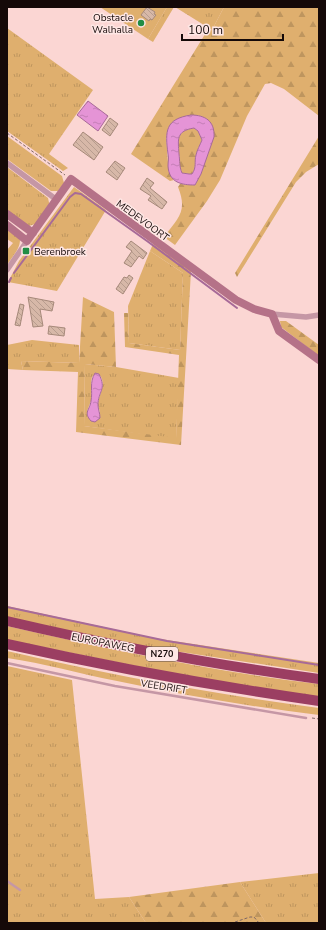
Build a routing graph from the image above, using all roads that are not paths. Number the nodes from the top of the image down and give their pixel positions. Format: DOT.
graph roads {
  1 [pos="7,163"];
  2 [pos="57,200"];
  3 [pos="7,214"];
  4 [pos="7,225"];
  5 [pos="33,233"];
  6 [pos="27,241"];
  7 [pos="7,270"];
  8 [pos="272,314"];
  9 [pos="319,315"];
  10 [pos="319,360"];
  11 [pos="7,621"];
  12 [pos="7,644"];
  13 [pos="7,663"];
  14 [pos="319,679"];
  15 [pos="319,701"];
  16 [pos="306,718"];
  17 [pos="7,881"];
  18 [pos="20,890"];
  1 -- 2 [label="street"];
  2 -- 5 [label="street"];
  2 -- 8 [label="street, MEDEVOORT"];
  3 -- 5 [label="street"];
  4 -- 6 [label="street"];
  5 -- 6 [label="street"];
  6 -- 7 [label="street"];
  8 -- 9 [label="street"];
  8 -- 10 [label="street"];
  11 -- 14 [label="highway, EUROPAWEG / N270"];
  12 -- 15 [label="highway, N270"];
  13 -- 16 [label="lane, VEEDRIFT"];
  17 -- 18 [label="lane"];
}
